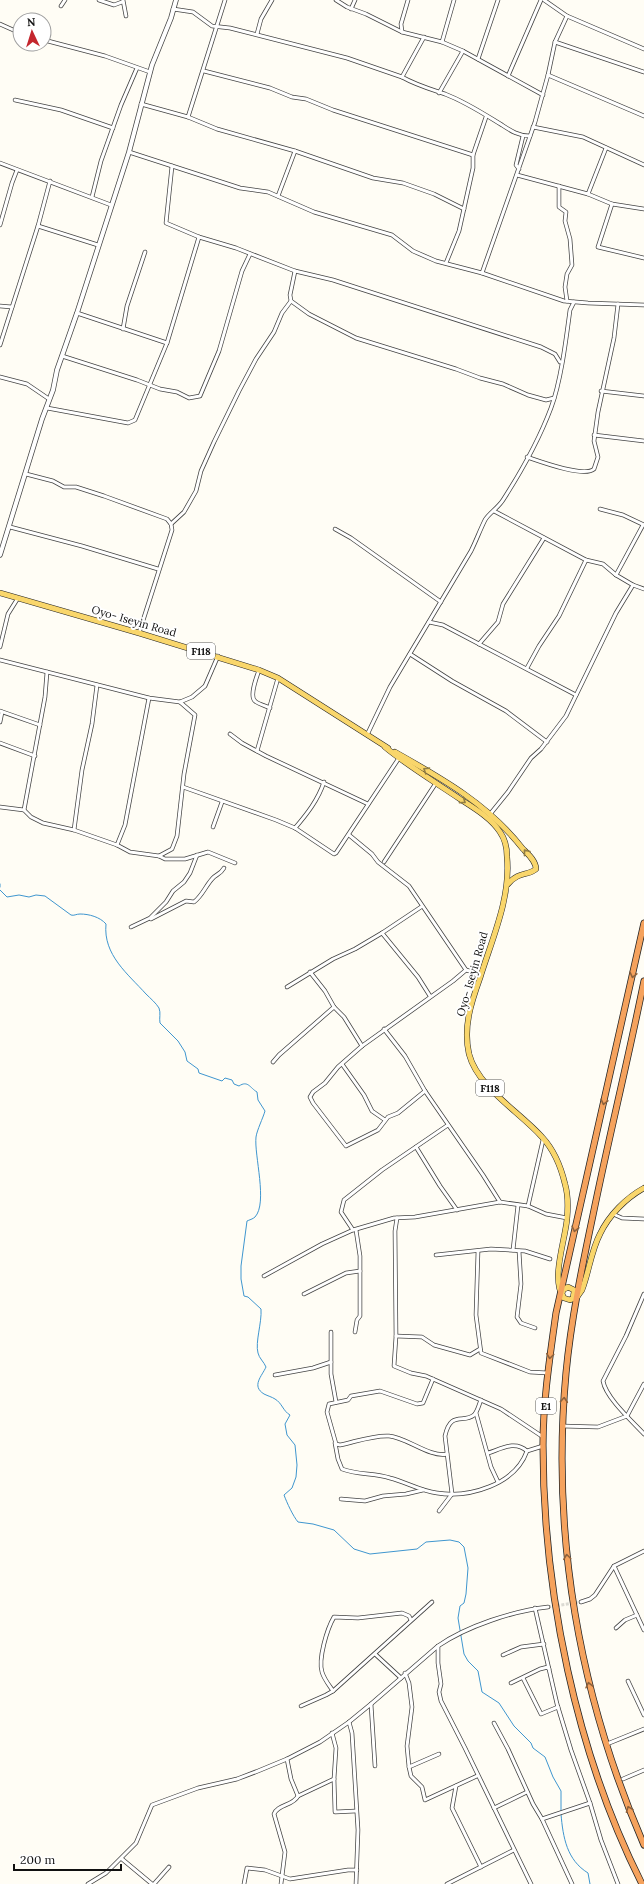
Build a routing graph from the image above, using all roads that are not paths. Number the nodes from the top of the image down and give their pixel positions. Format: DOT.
graph roads {
  1 [pos="65,0"];
  2 [pos="99,0"];
  3 [pos="176,0"];
  4 [pos="225,0"];
  5 [pos="272,0"];
  6 [pos="336,0"];
  7 [pos="355,0"];
  8 [pos="408,0"];
  9 [pos="454,0"];
  10 [pos="498,0"];
  11 [pos="541,0"];
  12 [pos="544,0"];
  13 [pos="122,1"];
  14 [pos="61,6"];
  15 [pos="173,9"];
  16 [pos="351,9"];
  17 [pos="126,16"];
  18 [pos="567,16"];
  19 [pos="0,26"];
  20 [pos="216,26"];
  21 [pos="12,30"];
  22 [pos="402,32"];
  23 [pos="257,34"];
  24 [pos="424,37"];
  25 [pos="52,42"];
  26 [pos="442,42"];
  27 [pos="555,42"];
  28 [pos="644,49"];
  29 [pos="462,51"];
  30 [pos="478,58"];
  31 [pos="137,68"];
  32 [pos="204,71"];
  33 [pos="150,72"];
  34 [pos="644,72"];
  35 [pos="548,75"];
  36 [pos="508,76"];
  37 [pos="402,77"];
  38 [pos="439,92"];
  39 [pos="543,95"];
  40 [pos="15,100"];
  41 [pos="141,104"];
  42 [pos="644,116"];
  43 [pos="188,117"];
  44 [pos="486,117"];
  45 [pos="533,127"];
  46 [pos="113,128"];
  47 [pos="523,136"];
  48 [pos="530,136"];
  49 [pos="606,148"];
  50 [pos="295,151"];
  51 [pos="129,152"];
  52 [pos="473,155"];
  53 [pos="0,163"];
  54 [pos="644,165"];
  55 [pos="172,166"];
  56 [pos="519,169"];
  57 [pos="18,170"];
  58 [pos="516,175"];
  59 [pos="50,181"];
  60 [pos="559,186"];
  61 [pos="588,194"];
  62 [pos="278,196"];
  63 [pos="92,197"];
  64 [pos="612,204"];
  65 [pos="111,205"];
  66 [pos="464,209"];
  67 [pos="644,209"];
  68 [pos="0,225"];
  69 [pos="38,226"];
  70 [pos="199,237"];
  71 [pos="98,245"];
  72 [pos="145,252"];
  73 [pos="250,254"];
  74 [pos="644,258"];
  75 [pos="446,264"];
  76 [pos="296,271"];
  77 [pos="482,273"];
  78 [pos="291,301"];
  79 [pos="566,301"];
  80 [pos="574,302"];
  81 [pos="618,304"];
  82 [pos="644,305"];
  83 [pos="0,306"];
  84 [pos="12,307"];
  85 [pos="570,310"];
  86 [pos="77,313"];
  87 [pos="123,329"];
  88 [pos="167,342"];
  89 [pos="0,345"];
  90 [pos="563,353"];
  91 [pos="555,354"];
  92 [pos="62,356"];
  93 [pos="561,363"];
  94 [pos="0,377"];
  95 [pos="150,385"];
  96 [pos="601,391"];
  97 [pos="644,394"];
  98 [pos="554,398"];
  99 [pos="49,399"];
  100 [pos="546,400"];
  101 [pos="47,408"];
  102 [pos="551,409"];
  103 [pos="594,435"];
  104 [pos="644,441"];
  105 [pos="527,457"];
  106 [pos="26,474"];
  107 [pos="600,509"];
  108 [pos="494,512"];
  109 [pos="171,524"];
  110 [pos="644,525"];
  111 [pos="10,527"];
  112 [pos="335,529"];
  113 [pos="544,538"];
  114 [pos="0,555"];
  115 [pos="586,560"];
  116 [pos="158,569"];
  117 [pos="616,575"];
  118 [pos="633,585"];
  119 [pos="644,589"];
  120 [pos="0,593"];
  121 [pos="18,598"];
  122 [pos="441,602"];
  123 [pos="429,622"];
  124 [pos="139,633"];
  125 [pos="479,644"];
  126 [pos="0,647"];
  127 [pos="410,654"];
  128 [pos="218,656"];
  129 [pos="0,660"];
  130 [pos="527,668"];
  131 [pos="259,670"];
  132 [pos="47,672"];
  133 [pos="278,678"];
  134 [pos="97,685"];
  135 [pos="576,695"];
  136 [pos="149,698"];
  137 [pos="180,702"];
  138 [pos="270,708"];
  139 [pos="1,712"];
  140 [pos="0,722"];
  141 [pos="40,725"];
  142 [pos="230,734"];
  143 [pos="367,735"];
  144 [pos="547,742"];
  145 [pos="0,743"];
  146 [pos="385,746"];
  147 [pos="257,751"];
  148 [pos="35,756"];
  149 [pos="399,758"];
  150 [pos="324,782"];
  151 [pos="436,783"];
  152 [pos="183,786"];
  153 [pos="222,802"];
  154 [pos="368,804"];
  155 [pos="0,807"];
  156 [pos="24,810"];
  157 [pos="491,813"];
  158 [pos="213,828"];
  159 [pos="295,828"];
  160 [pos="74,830"];
  161 [pos="349,835"];
  162 [pos="117,845"];
  163 [pos="197,855"];
  164 [pos="159,856"];
  165 [pos="384,862"];
  166 [pos="235,863"];
  167 [pos="224,868"];
  168 [pos="508,884"];
  169 [pos="421,907"];
  170 [pos="146,921"];
  171 [pos="644,923"];
  172 [pos="131,927"];
  173 [pos="382,933"];
  174 [pos="466,970"];
  175 [pos="310,972"];
  176 [pos="481,974"];
  177 [pos="644,981"];
  178 [pos="288,987"];
  179 [pos="430,996"];
  180 [pos="334,1007"];
  181 [pos="384,1029"];
  182 [pos="362,1046"];
  183 [pos="273,1062"];
  184 [pos="342,1064"];
  185 [pos="425,1091"];
  186 [pos="385,1120"];
  187 [pos="448,1125"];
  188 [pos="543,1140"];
  189 [pos="416,1147"];
  190 [pos="644,1188"];
  191 [pos="500,1202"];
  192 [pos="518,1205"];
  193 [pos="528,1206"];
  194 [pos="457,1210"];
  195 [pos="613,1214"];
  196 [pos="397,1218"];
  197 [pos="567,1218"];
  198 [pos="644,1219"];
  199 [pos="354,1230"];
  200 [pos="513,1250"];
  201 [pos="519,1250"];
  202 [pos="478,1251"];
  203 [pos="436,1255"];
  204 [pos="550,1259"];
  205 [pos="360,1271"];
  206 [pos="264,1276"];
  207 [pos="584,1283"];
  208 [pos="569,1291"];
  209 [pos="304,1294"];
  210 [pos="644,1294"];
  211 [pos="535,1328"];
  212 [pos="331,1332"];
  213 [pos="355,1332"];
  214 [pos="396,1336"];
  215 [pos="480,1349"];
  216 [pos="331,1362"];
  217 [pos="548,1373"];
  218 [pos="274,1375"];
  219 [pos="433,1379"];
  220 [pos="644,1384"];
  221 [pos="481,1400"];
  222 [pos="336,1402"];
  223 [pos="476,1412"];
  224 [pos="627,1416"];
  225 [pos="562,1426"];
  226 [pos="644,1434"];
  227 [pos="543,1437"];
  228 [pos="334,1443"];
  229 [pos="543,1446"];
  230 [pos="527,1451"];
  231 [pos="488,1453"];
  232 [pos="447,1454"];
  233 [pos="498,1482"];
  234 [pos="423,1490"];
  235 [pos="452,1494"];
  236 [pos="341,1499"];
  237 [pos="439,1511"];
  238 [pos="644,1551"];
  239 [pos="614,1566"];
  240 [pos="432,1602"];
  241 [pos="581,1602"];
  242 [pos="548,1607"];
  243 [pos="535,1608"];
  244 [pos="637,1615"];
  245 [pos="412,1620"];
  246 [pos="616,1628"];
  247 [pos="644,1630"];
  248 [pos="544,1644"];
  249 [pos="438,1646"];
  250 [pos="375,1654"];
  251 [pos="503,1655"];
  252 [pos="405,1673"];
  253 [pos="550,1673"];
  254 [pos="400,1678"];
  255 [pos="523,1678"];
  256 [pos="628,1681"];
  257 [pos="512,1683"];
  258 [pos="332,1691"];
  259 [pos="371,1704"];
  260 [pos="301,1706"];
  261 [pos="558,1707"];
  262 [pos="644,1715"];
  263 [pos="349,1722"];
  264 [pos="494,1723"];
  265 [pos="644,1729"];
  266 [pos="332,1733"];
  267 [pos="607,1744"];
  268 [pos="439,1754"];
  269 [pos="287,1759"];
  270 [pos="376,1766"];
  271 [pos="409,1767"];
  272 [pos="644,1770"];
  273 [pos="477,1776"];
  274 [pos="334,1779"];
  275 [pos="623,1779"];
  276 [pos="456,1786"];
  277 [pos="527,1792"];
  278 [pos="298,1796"];
  279 [pos="590,1803"];
  280 [pos="494,1808"];
  281 [pos="356,1811"];
  282 [pos="542,1819"];
  283 [pos="644,1845"];
  284 [pos="514,1850"];
  285 [pos="122,1859"];
  286 [pos="481,1866"];
  287 [pos="169,1867"];
  288 [pos="357,1870"];
  289 [pos="282,1876"];
  290 [pos="88,1884"];
  291 [pos="153,1884"];
  292 [pos="244,1884"];
  293 [pos="281,1884"];
  294 [pos="356,1884"];
  295 [pos="447,1884"];
  296 [pos="530,1884"];
  297 [pos="572,1884"];
  298 [pos="618,1884"];
  299 [pos="642,1884"];
  1 -- 14 [label="street"];
  2 -- 13 [label="street"];
  3 -- 15 [label="street"];
  4 -- 20 [label="street"];
  5 -- 23 [label="street"];
  6 -- 16 [label="street"];
  7 -- 16 [label="street"];
  8 -- 22 [label="street"];
  9 -- 26 [label="street"];
  10 -- 30 [label="street"];
  11 -- 36 [label="street"];
  12 -- 18 [label="street"];
  13 -- 17 [label="street"];
  15 -- 20 [label="street"];
  15 -- 33 [label="street"];
  16 -- 22 [label="street"];
  18 -- 27 [label="street"];
  18 -- 28 [label="street"];
  19 -- 21 [label="street"];
  20 -- 23 [label="street"];
  20 -- 32 [label="street"];
  22 -- 24 [label="street"];
  23 -- 37 [label="street"];
  24 -- 26 [label="street"];
  24 -- 37 [label="street"];
  25 -- 31 [label="street"];
  26 -- 29 [label="street"];
  27 -- 34 [label="street"];
  27 -- 35 [label="street"];
  29 -- 30 [label="street"];
  29 -- 38 [label="street"];
  30 -- 36 [label="street"];
  31 -- 33 [label="street"];
  31 -- 46 [label="street"];
  32 -- 43 [label="street"];
  32 -- 52 [label="street"];
  33 -- 41 [label="street"];
  35 -- 39 [label="street"];
  35 -- 42 [label="street"];
  36 -- 39 [label="street"];
  37 -- 38 [label="street"];
  38 -- 44 [label="street"];
  39 -- 45 [label="street"];
  40 -- 46 [label="street"];
  41 -- 43 [label="street"];
  41 -- 51 [label="street"];
  43 -- 50 [label="street"];
  44 -- 47 [label="street"];
  44 -- 52 [label="street"];
  45 -- 48 [label="street"];
  45 -- 49 [label="street"];
  46 -- 63 [label="street"];
  47 -- 48 [label="street"];
  47 -- 56 [label="street"];
  48 -- 56 [label="street"];
  49 -- 54 [label="street"];
  49 -- 61 [label="street"];
  50 -- 62 [label="street"];
  50 -- 66 [label="street"];
  51 -- 55 [label="street"];
  51 -- 65 [label="street"];
  52 -- 66 [label="street"];
  53 -- 57 [label="street"];
  55 -- 62 [label="street"];
  55 -- 70 [label="street"];
  56 -- 58 [label="street"];
  57 -- 59 [label="street"];
  57 -- 68 [label="street"];
  58 -- 60 [label="street"];
  58 -- 77 [label="street"];
  59 -- 63 [label="street"];
  59 -- 69 [label="street"];
  60 -- 61 [label="street"];
  60 -- 79 [label="street"];
  61 -- 64 [label="street"];
  62 -- 75 [label="street"];
  63 -- 65 [label="street"];
  64 -- 67 [label="street"];
  64 -- 74 [label="street"];
  65 -- 71 [label="street"];
  66 -- 75 [label="street"];
  69 -- 71 [label="street"];
  69 -- 84 [label="street"];
  70 -- 73 [label="street"];
  70 -- 88 [label="street"];
  71 -- 86 [label="street"];
  72 -- 87 [label="street"];
  73 -- 76 [label="street"];
  73 -- 95 [label="street"];
  75 -- 77 [label="street"];
  76 -- 78 [label="street"];
  76 -- 91 [label="street"];
  77 -- 79 [label="street"];
  78 -- 100 [label="street"];
  78 -- 109 [label="street"];
  79 -- 80 [label="street"];
  79 -- 85 [label="street"];
  80 -- 81 [label="street"];
  80 -- 85 [label="street"];
  81 -- 82 [label="street"];
  81 -- 96 [label="street"];
  83 -- 84 [label="street"];
  84 -- 89 [label="street"];
  85 -- 90 [label="street"];
  86 -- 87 [label="street"];
  86 -- 92 [label="street"];
  87 -- 88 [label="street"];
  88 -- 95 [label="street"];
  90 -- 91 [label="street"];
  90 -- 93 [label="street"];
  91 -- 93 [label="street"];
  92 -- 95 [label="street"];
  92 -- 99 [label="street"];
  93 -- 98 [label="street"];
  94 -- 99 [label="street"];
  95 -- 101 [label="street"];
  96 -- 97 [label="street"];
  96 -- 103 [label="street"];
  98 -- 100 [label="street"];
  98 -- 102 [label="street"];
  99 -- 101 [label="street"];
  100 -- 102 [label="street"];
  101 -- 106 [label="street"];
  102 -- 105 [label="street"];
  103 -- 104 [label="street"];
  103 -- 105 [label="street"];
  105 -- 108 [label="street"];
  106 -- 109 [label="street"];
  106 -- 111 [label="street"];
  107 -- 110 [label="street"];
  108 -- 113 [label="street"];
  108 -- 122 [label="street"];
  109 -- 116 [label="street"];
  110 -- 117 [label="street"];
  111 -- 114 [label="street"];
  111 -- 116 [label="street"];
  112 -- 122 [label="street"];
  113 -- 115 [label="street"];
  113 -- 125 [label="street"];
  115 -- 117 [label="street"];
  115 -- 130 [label="street"];
  116 -- 124 [label="street"];
  117 -- 118 [label="street"];
  118 -- 119 [label="street"];
  118 -- 135 [label="street"];
  120 -- 121 [label="main road, Oyo- Iseyin Road / F118"];
  121 -- 124 [label="main road, Oyo- Iseyin Road / F118"];
  121 -- 126 [label="street"];
  122 -- 123 [label="street"];
  123 -- 125 [label="street"];
  123 -- 127 [label="street"];
  124 -- 128 [label="main road, Oyo- Iseyin Road / F118"];
  125 -- 130 [label="street"];
  127 -- 143 [label="street"];
  127 -- 144 [label="street"];
  128 -- 131 [label="main road, Oyo- Iseyin Road / F118"];
  128 -- 137 [label="street"];
  129 -- 132 [label="street"];
  130 -- 135 [label="street"];
  131 -- 133 [label="main road, Oyo- Iseyin Road / F118"];
  131 -- 138 [label="street"];
  132 -- 134 [label="street"];
  132 -- 141 [label="street"];
  133 -- 138 [label="street"];
  133 -- 143 [label="main road, Oyo- Iseyin Road / F118"];
  134 -- 136 [label="street"];
  134 -- 160 [label="street"];
  135 -- 144 [label="street"];
  136 -- 137 [label="street"];
  136 -- 162 [label="street"];
  137 -- 152 [label="street"];
  138 -- 147 [label="street"];
  139 -- 140 [label="street"];
  139 -- 141 [label="street"];
  141 -- 148 [label="street"];
  142 -- 147 [label="street"];
  143 -- 146 [label="main road, Oyo- Iseyin Road / F118"];
  144 -- 157 [label="street"];
  145 -- 148 [label="street"];
  146 -- 149 [label="main road, Oyo- Iseyin Road / F118"];
  157 -- 146 [label="main road, Oyo- Iseyin Road / F118, one-way"];
  147 -- 150 [label="street"];
  148 -- 156 [label="street"];
  149 -- 151 [label="main road, Oyo- Iseyin Road / F118"];
  149 -- 154 [label="street"];
  150 -- 154 [label="street"];
  150 -- 159 [label="street"];
  151 -- 165 [label="street"];
  151 -- 168 [label="main road, Oyo- Iseyin Road / F118, one-way"];
  152 -- 153 [label="street"];
  152 -- 164 [label="street"];
  153 -- 158 [label="street"];
  153 -- 159 [label="street"];
  154 -- 161 [label="street"];
  155 -- 156 [label="street"];
  156 -- 160 [label="street"];
  168 -- 157 [label="main road, Oyo- Iseyin Road / F118, one-way"];
  159 -- 161 [label="street"];
  160 -- 162 [label="street"];
  161 -- 169 [label="street"];
  162 -- 164 [label="street"];
  163 -- 164 [label="street"];
  163 -- 166 [label="street"];
  163 -- 170 [label="street"];
  167 -- 170 [label="street"];
  168 -- 176 [label="main road, Oyo- Iseyin Road / F118"];
  169 -- 173 [label="street"];
  169 -- 174 [label="street"];
  170 -- 172 [label="street"];
  171 -- 208 [label="highway, E1, one-way"];
  173 -- 175 [label="street"];
  173 -- 179 [label="street"];
  174 -- 176 [label="street"];
  174 -- 179 [label="street"];
  175 -- 178 [label="street"];
  175 -- 180 [label="street"];
  176 -- 197 [label="main road, Oyo- Iseyin Road / F118"];
  177 -- 208 [label="highway, E1"];
  179 -- 181 [label="street"];
  180 -- 182 [label="street"];
  180 -- 183 [label="street"];
  181 -- 182 [label="street"];
  181 -- 185 [label="street"];
  182 -- 184 [label="street"];
  184 -- 186 [label="street"];
  184 -- 186 [label="street"];
  185 -- 186 [label="street"];
  185 -- 187 [label="street"];
  187 -- 189 [label="street"];
  187 -- 191 [label="street"];
  188 -- 193 [label="street"];
  189 -- 194 [label="street"];
  189 -- 199 [label="street"];
  190 -- 195 [label="main road"];
  191 -- 192 [label="street"];
  191 -- 194 [label="street"];
  192 -- 193 [label="street"];
  192 -- 200 [label="street"];
  193 -- 197 [label="street"];
  194 -- 196 [label="street"];
  195 -- 198 [label="street"];
  195 -- 207 [label="main road"];
  196 -- 199 [label="street"];
  196 -- 214 [label="street"];
  197 -- 208 [label="main road, Oyo- Iseyin Road / F118"];
  199 -- 205 [label="street"];
  199 -- 206 [label="street"];
  200 -- 201 [label="street"];
  200 -- 202 [label="street"];
  201 -- 204 [label="street"];
  201 -- 211 [label="street"];
  202 -- 203 [label="street"];
  202 -- 215 [label="street"];
  205 -- 209 [label="street"];
  205 -- 213 [label="street"];
  207 -- 208 [label="main road"];
  207 -- 208 [label="main road"];
  208 -- 217 [label="highway, E1, one-way"];
  225 -- 208 [label="highway, E1, one-way"];
  210 -- 224 [label="street"];
  212 -- 216 [label="street"];
  214 -- 215 [label="street"];
  214 -- 219 [label="street"];
  215 -- 217 [label="street"];
  216 -- 218 [label="street"];
  216 -- 222 [label="street"];
  217 -- 227 [label="highway, E1"];
  219 -- 221 [label="street"];
  219 -- 222 [label="street"];
  220 -- 224 [label="street"];
  221 -- 223 [label="street"];
  221 -- 227 [label="street"];
  222 -- 228 [label="street"];
  223 -- 231 [label="street"];
  223 -- 232 [label="street"];
  224 -- 225 [label="street"];
  224 -- 226 [label="street"];
  267 -- 225 [label="highway, E1, one-way"];
  227 -- 229 [label="highway, E1"];
  228 -- 232 [label="street"];
  228 -- 234 [label="street"];
  229 -- 230 [label="street"];
  229 -- 299 [label="highway, E1"];
  230 -- 231 [label="street"];
  230 -- 233 [label="street"];
  231 -- 233 [label="street"];
  232 -- 235 [label="street"];
  233 -- 235 [label="street"];
  234 -- 235 [label="street"];
  234 -- 236 [label="street"];
  235 -- 237 [label="street"];
  238 -- 239 [label="street"];
  239 -- 241 [label="street"];
  239 -- 244 [label="street"];
  240 -- 245 [label="street"];
  242 -- 243 [label="street"];
  243 -- 248 [label="street"];
  243 -- 249 [label="street"];
  244 -- 246 [label="street"];
  244 -- 247 [label="street"];
  245 -- 250 [label="street"];
  245 -- 258 [label="street"];
  248 -- 251 [label="street"];
  248 -- 253 [label="street"];
  249 -- 252 [label="street"];
  249 -- 273 [label="street"];
  250 -- 254 [label="street"];
  250 -- 258 [label="street"];
  252 -- 254 [label="street"];
  252 -- 271 [label="street"];
  253 -- 255 [label="street"];
  253 -- 261 [label="street"];
  254 -- 259 [label="street"];
  255 -- 257 [label="street"];
  255 -- 261 [label="street"];
  256 -- 262 [label="street"];
  258 -- 260 [label="street"];
  259 -- 263 [label="street"];
  259 -- 270 [label="street"];
  261 -- 279 [label="street"];
  263 -- 266 [label="street"];
  263 -- 281 [label="street"];
  264 -- 277 [label="street"];
  265 -- 267 [label="street"];
  266 -- 269 [label="street"];
  266 -- 274 [label="street"];
  283 -- 267 [label="highway, E1, one-way"];
  268 -- 271 [label="street"];
  269 -- 278 [label="street"];
  269 -- 285 [label="street"];
  271 -- 276 [label="street"];
  272 -- 275 [label="street"];
  273 -- 276 [label="street"];
  273 -- 280 [label="street"];
  274 -- 278 [label="street"];
  274 -- 281 [label="street"];
  276 -- 286 [label="street"];
  277 -- 280 [label="street"];
  277 -- 282 [label="street"];
  278 -- 289 [label="street"];
  279 -- 282 [label="street"];
  279 -- 298 [label="street"];
  280 -- 284 [label="street"];
  281 -- 288 [label="street"];
  282 -- 297 [label="street"];
  284 -- 286 [label="street"];
  284 -- 296 [label="street"];
  285 -- 290 [label="street"];
  285 -- 291 [label="street"];
  286 -- 295 [label="street"];
  287 -- 291 [label="street"];
  288 -- 289 [label="street"];
  288 -- 294 [label="street"];
  289 -- 292 [label="street"];
  289 -- 293 [label="street"];
}
